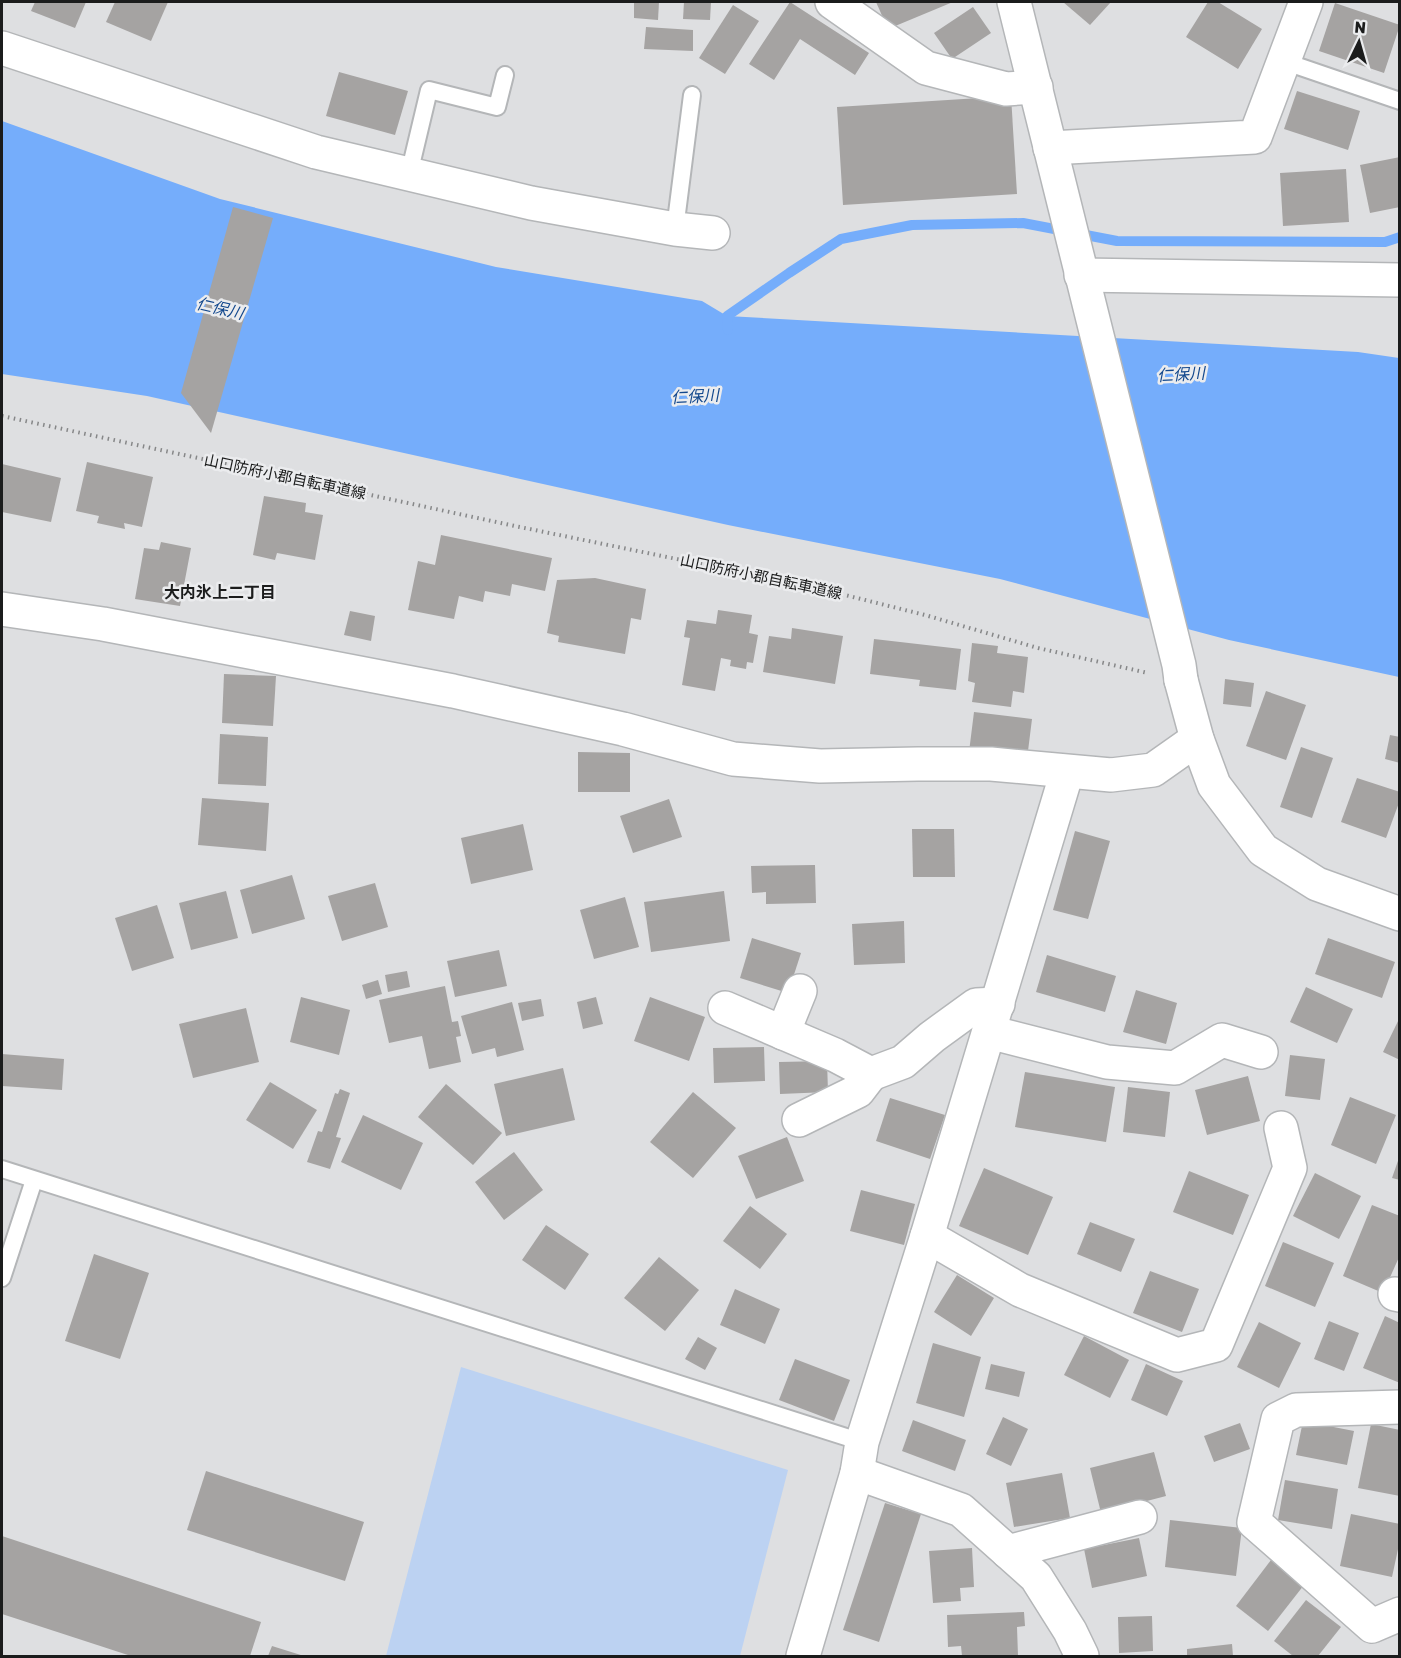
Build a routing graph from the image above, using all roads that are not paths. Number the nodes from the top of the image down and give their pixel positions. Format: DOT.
graph roads {
  1 [pos="832,2"];
  2 [pos="1014,2"];
  3 [pos="1306,2"];
  4 [pos="2,48"];
  5 [pos="1284,61"];
  6 [pos="505,75"];
  7 [pos="1036,87"];
  8 [pos="692,95"];
  9 [pos="1400,101"];
  10 [pos="1050,147"];
  11 [pos="409,174"];
  12 [pos="675,229"];
  13 [pos="713,232"];
  14 [pos="1081,275"];
  15 [pos="1400,280"];
  16 [pos="2,609"];
  17 [pos="1197,739"];
  18 [pos="1067,772"];
  19 [pos="1400,914"];
  20 [pos="800,991"];
  21 [pos="725,1008"];
  22 [pos="993,1018"];
  23 [pos="783,1033"];
  24 [pos="1261,1052"];
  25 [pos="871,1074"];
  26 [pos="799,1120"];
  27 [pos="1281,1128"];
  28 [pos="2,1169"];
  29 [pos="33,1180"];
  30 [pos="927,1236"];
  31 [pos="2,1278"];
  32 [pos="1400,1407"];
  33 [pos="859,1457"];
  34 [pos="1140,1517"];
  35 [pos="1008,1552"];
  36 [pos="1400,1614"];
  37 [pos="803,1656"];
  38 [pos="1082,1656"];
  1 -- 7 [label="street"];
  2 -- 7 [label="street"];
  3 -- 5 [label="street"];
  4 -- 11 [label="street"];
  5 -- 9 [label="lane"];
  5 -- 10 [label="street"];
  6 -- 11 [label="lane"];
  7 -- 10 [label="street"];
  8 -- 12 [label="lane"];
  10 -- 14 [label="street"];
  11 -- 12 [label="street"];
  12 -- 13 [label="street"];
  14 -- 15 [label="street"];
  14 -- 17 [label="street"];
  16 -- 18 [label="street"];
  17 -- 18 [label="street"];
  17 -- 19 [label="street"];
  18 -- 22 [label="street"];
  20 -- 23 [label="street"];
  21 -- 23 [label="street"];
  22 -- 24 [label="street"];
  22 -- 25 [label="street"];
  22 -- 30 [label="street"];
  23 -- 25 [label="street"];
  25 -- 26 [label="street"];
  27 -- 30 [label="street"];
  28 -- 29 [label="lane"];
  29 -- 31 [label="lane"];
  29 -- 33 [label="lane"];
  30 -- 33 [label="street"];
  32 -- 36 [label="street"];
  33 -- 35 [label="street"];
  33 -- 37 [label="street"];
  34 -- 35 [label="street"];
  35 -- 38 [label="street"];
}
